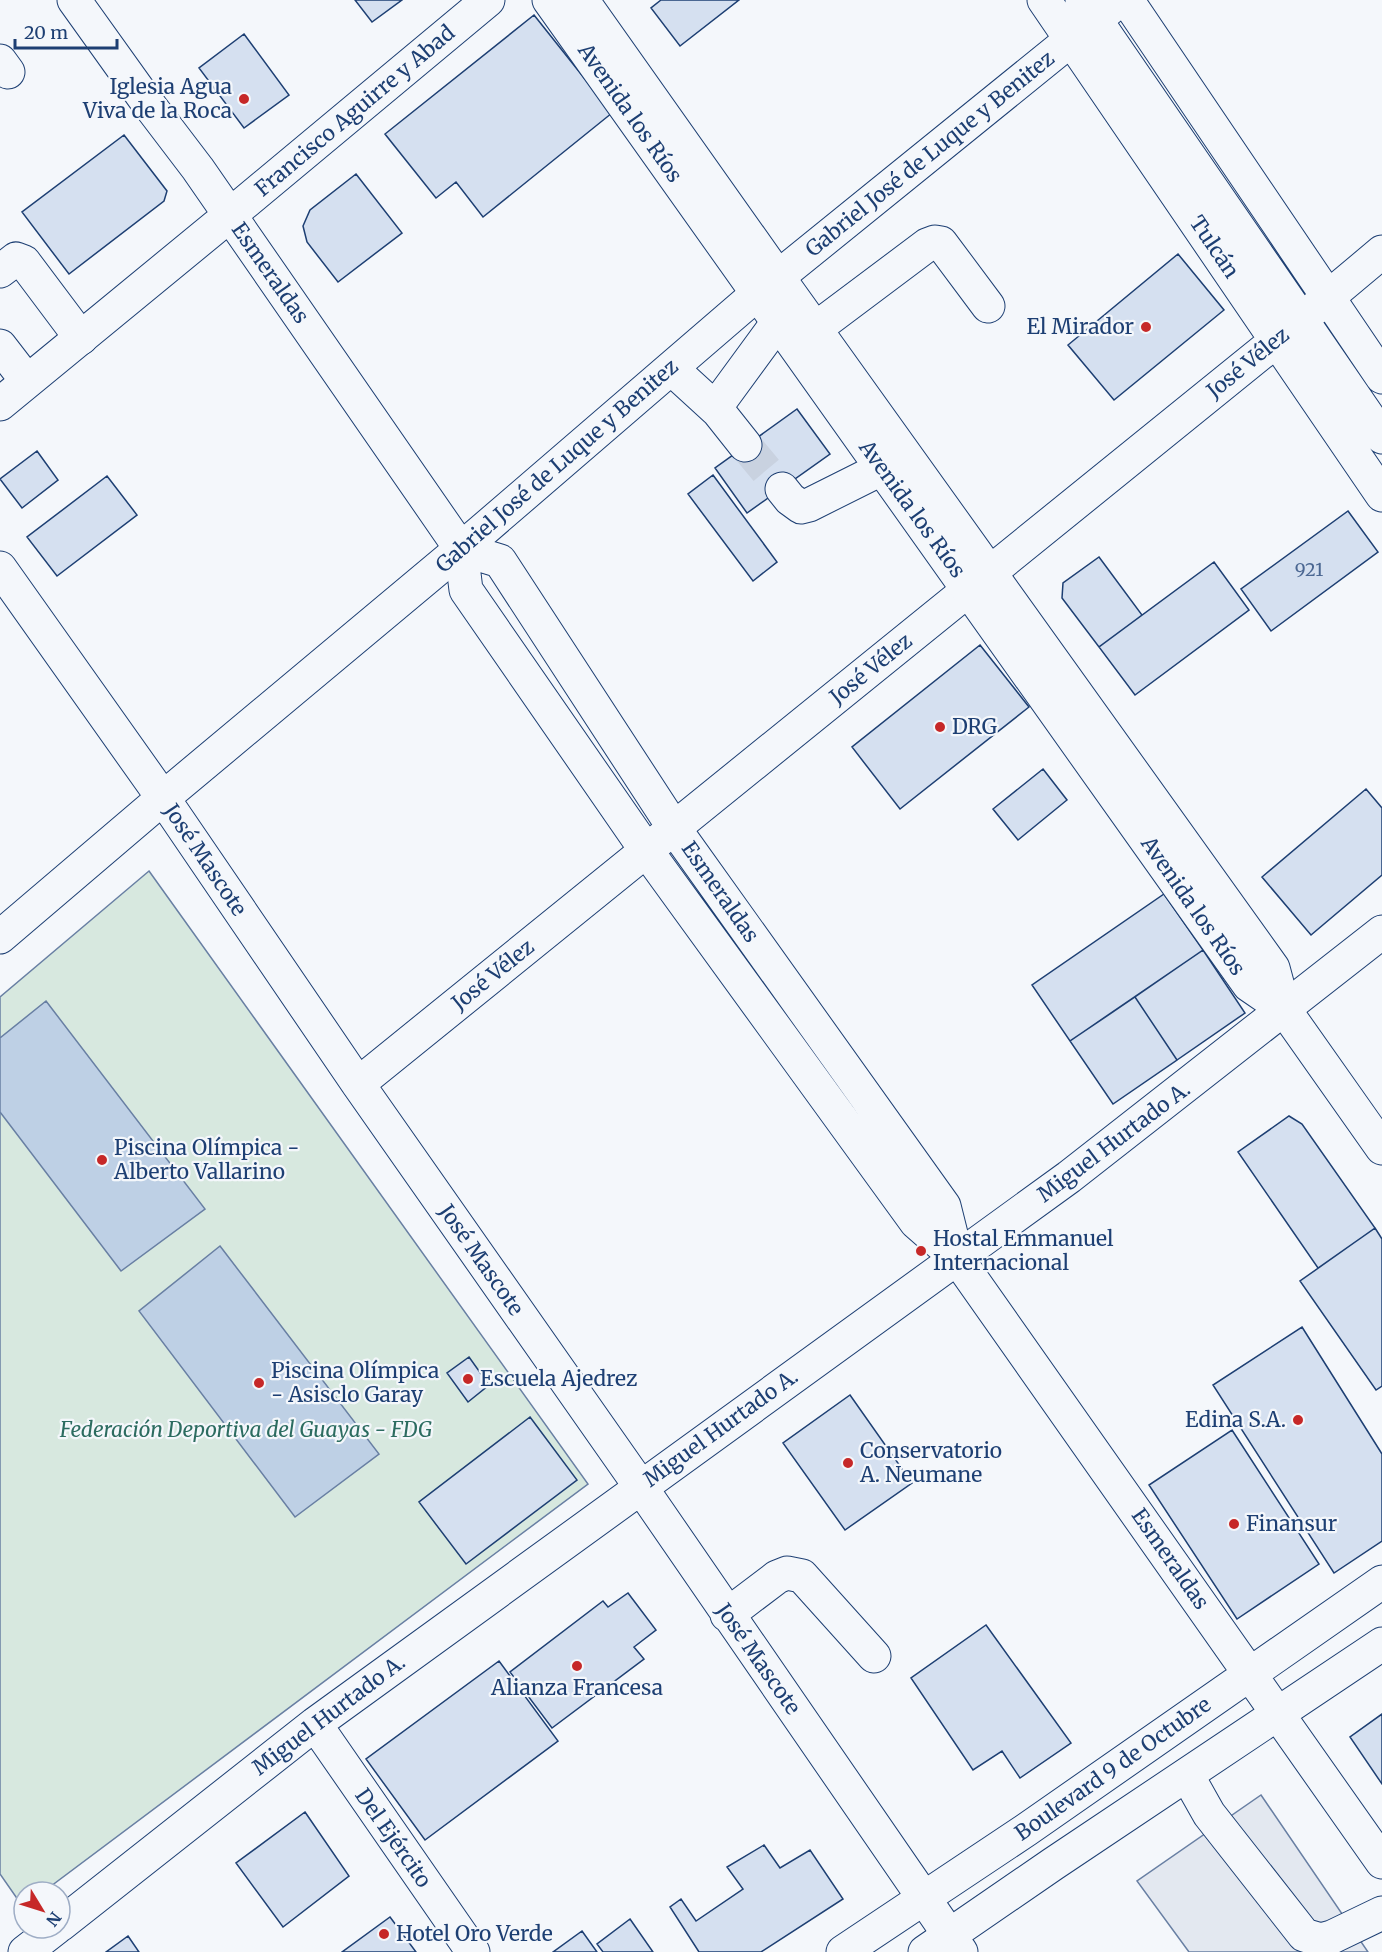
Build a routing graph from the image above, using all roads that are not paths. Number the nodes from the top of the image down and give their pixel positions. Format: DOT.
graph roads {
  1 [pos="74,0"];
  2 [pos="488,0"];
  3 [pos="549,0"];
  4 [pos="582,0"];
  5 [pos="1044,0"];
  6 [pos="1127,0"];
  7 [pos="1092,15"];
  8 [pos="230,215"];
  9 [pos="1382,252"];
  10 [pos="0,271"];
  11 [pos="767,286"];
  12 [pos="1328,296"];
  13 [pos="988,306"];
  14 [pos="1302,319"];
  15 [pos="778,322"];
  16 [pos="815,329"];
  17 [pos="81,338"];
  18 [pos="1277,340"];
  19 [pos="0,346"];
  20 [pos="671,368"];
  21 [pos="1382,377"];
  22 [pos="27,381"];
  23 [pos="0,404"];
  24 [pos="718,411"];
  25 [pos="1382,437"];
  26 [pos="745,445"];
  27 [pos="883,468"];
  28 [pos="782,489"];
  29 [pos="1382,495"];
  30 [pos="461,549"];
  31 [pos="0,568"];
  32 [pos="979,581"];
  33 [pos="163,798"];
  34 [pos="674,828"];
  35 [pos="646,850"];
  36 [pos="1382,932"];
  37 [pos="0,937"];
  38 [pos="1284,1010"];
  39 [pos="358,1084"];
  40 [pos="1382,1148"];
  41 [pos="957,1258"];
  42 [pos="640,1486"];
  43 [pos="1382,1582"];
  44 [pos="727,1615"];
  45 [pos="1382,1644"];
  46 [pos="874,1656"];
  47 [pos="1251,1673"];
  48 [pos="1279,1713"];
  49 [pos="315,1724"];
  50 [pos="1187,1775"];
  51 [pos="1382,1862"];
  52 [pos="924,1899"];
  53 [pos="1382,1913"];
  54 [pos="72,1916"];
  55 [pos="40,1940"];
  56 [pos="945,1946"];
  57 [pos="25,1952"];
  58 [pos="473,1952"];
  59 [pos="843,1952"];
  1 -- 8 [label="street, Esmeraldas"];
  2 -- 8 [label="street, Francisco Aguirre y Abad"];
  3 -- 11 [label="street, Avenida los Ríos"];
  4 -- 11 [label="street, Avenida los Ríos"];
  5 -- 7 [label="street, Tulcán"];
  6 -- 12 [label="street"];
  7 -- 11 [label="street, Gabriel José de Luque y Benitez"];
  7 -- 14 [label="street"];
  7 -- 18 [label="street, Tulcán"];
  8 -- 17 [label="street, Francisco Aguirre y Abad"];
  8 -- 30 [label="street, Esmeraldas"];
  9 -- 12 [label="street, José Vélez"];
  10 -- 17 [label="street"];
  11 -- 15 [label="street, Avenida los Ríos"];
  11 -- 16 [label="street, Avenida los Ríos"];
  11 -- 20 [label="street, Gabriel José de Luque y Benitez"];
  12 -- 14 [label="street, José Vélez"];
  12 -- 21 [label="street"];
  13 -- 16 [label="street"];
  14 -- 18 [label="street, José Vélez"];
  14 -- 25 [label="street"];
  15 -- 24 [label="street"];
  15 -- 27 [label="street, Avenida los Ríos"];
  16 -- 32 [label="street, Avenida los Ríos"];
  17 -- 22 [label="street, Francisco Aguirre y Abad"];
  18 -- 29 [label="street, Tulcán"];
  18 -- 32 [label="street, José Vélez"];
  19 -- 22 [label="street"];
  20 -- 24 [label="street"];
  20 -- 30 [label="street, Gabriel José de Luque y Benitez"];
  22 -- 23 [label="street, Francisco Aguirre y Abad"];
  24 -- 26 [label="street"];
  27 -- 28 [label="street"];
  27 -- 32 [label="street, Avenida los Ríos"];
  30 -- 33 [label="street, Gabriel José de Luque y Benitez"];
  30 -- 34 [label="street, Esmeraldas"];
  30 -- 35 [label="street, Esmeraldas"];
  31 -- 33 [label="street, José Mascote"];
  32 -- 34 [label="street, José Vélez"];
  32 -- 38 [label="street, Avenida los Ríos"];
  33 -- 37 [label="street, Gabriel José de Luque y Benitez"];
  33 -- 39 [label="street, José Mascote"];
  34 -- 35 [label="street, José Vélez"];
  34 -- 41 [label="street, Esmeraldas"];
  35 -- 39 [label="street, José Vélez"];
  35 -- 41 [label="street, Esmeraldas"];
  36 -- 38 [label="street, Miguel Hurtado A."];
  38 -- 40 [label="street, Avenida los Ríos"];
  38 -- 41 [label="street, Miguel Hurtado A."];
  39 -- 42 [label="street, José Mascote"];
  41 -- 42 [label="street, Miguel Hurtado A."];
  41 -- 47 [label="street, Esmeraldas"];
  42 -- 44 [label="street, José Mascote"];
  42 -- 49 [label="street, Miguel Hurtado A."];
  43 -- 47 [label="street, Boulevard 9 de Octubre"];
  44 -- 46 [label="street"];
  44 -- 52 [label="street, José Mascote"];
  45 -- 48 [label="street, Boulevard 9 de Octubre"];
  47 -- 48 [label="street, Esmeraldas"];
  47 -- 52 [label="street, Boulevard 9 de Octubre"];
  48 -- 50 [label="street, Boulevard 9 de Octubre"];
  48 -- 51 [label="street, Esmeraldas"];
  49 -- 54 [label="street, Miguel Hurtado A."];
  49 -- 58 [label="street, Del Ejército"];
  50 -- 53 [label="street"];
  50 -- 56 [label="street, Boulevard 9 de Octubre"];
  52 -- 56 [label="street, José Mascote"];
  52 -- 59 [label="street, Boulevard 9 de Octubre"];
  55 -- 57 [label="street"];
}
